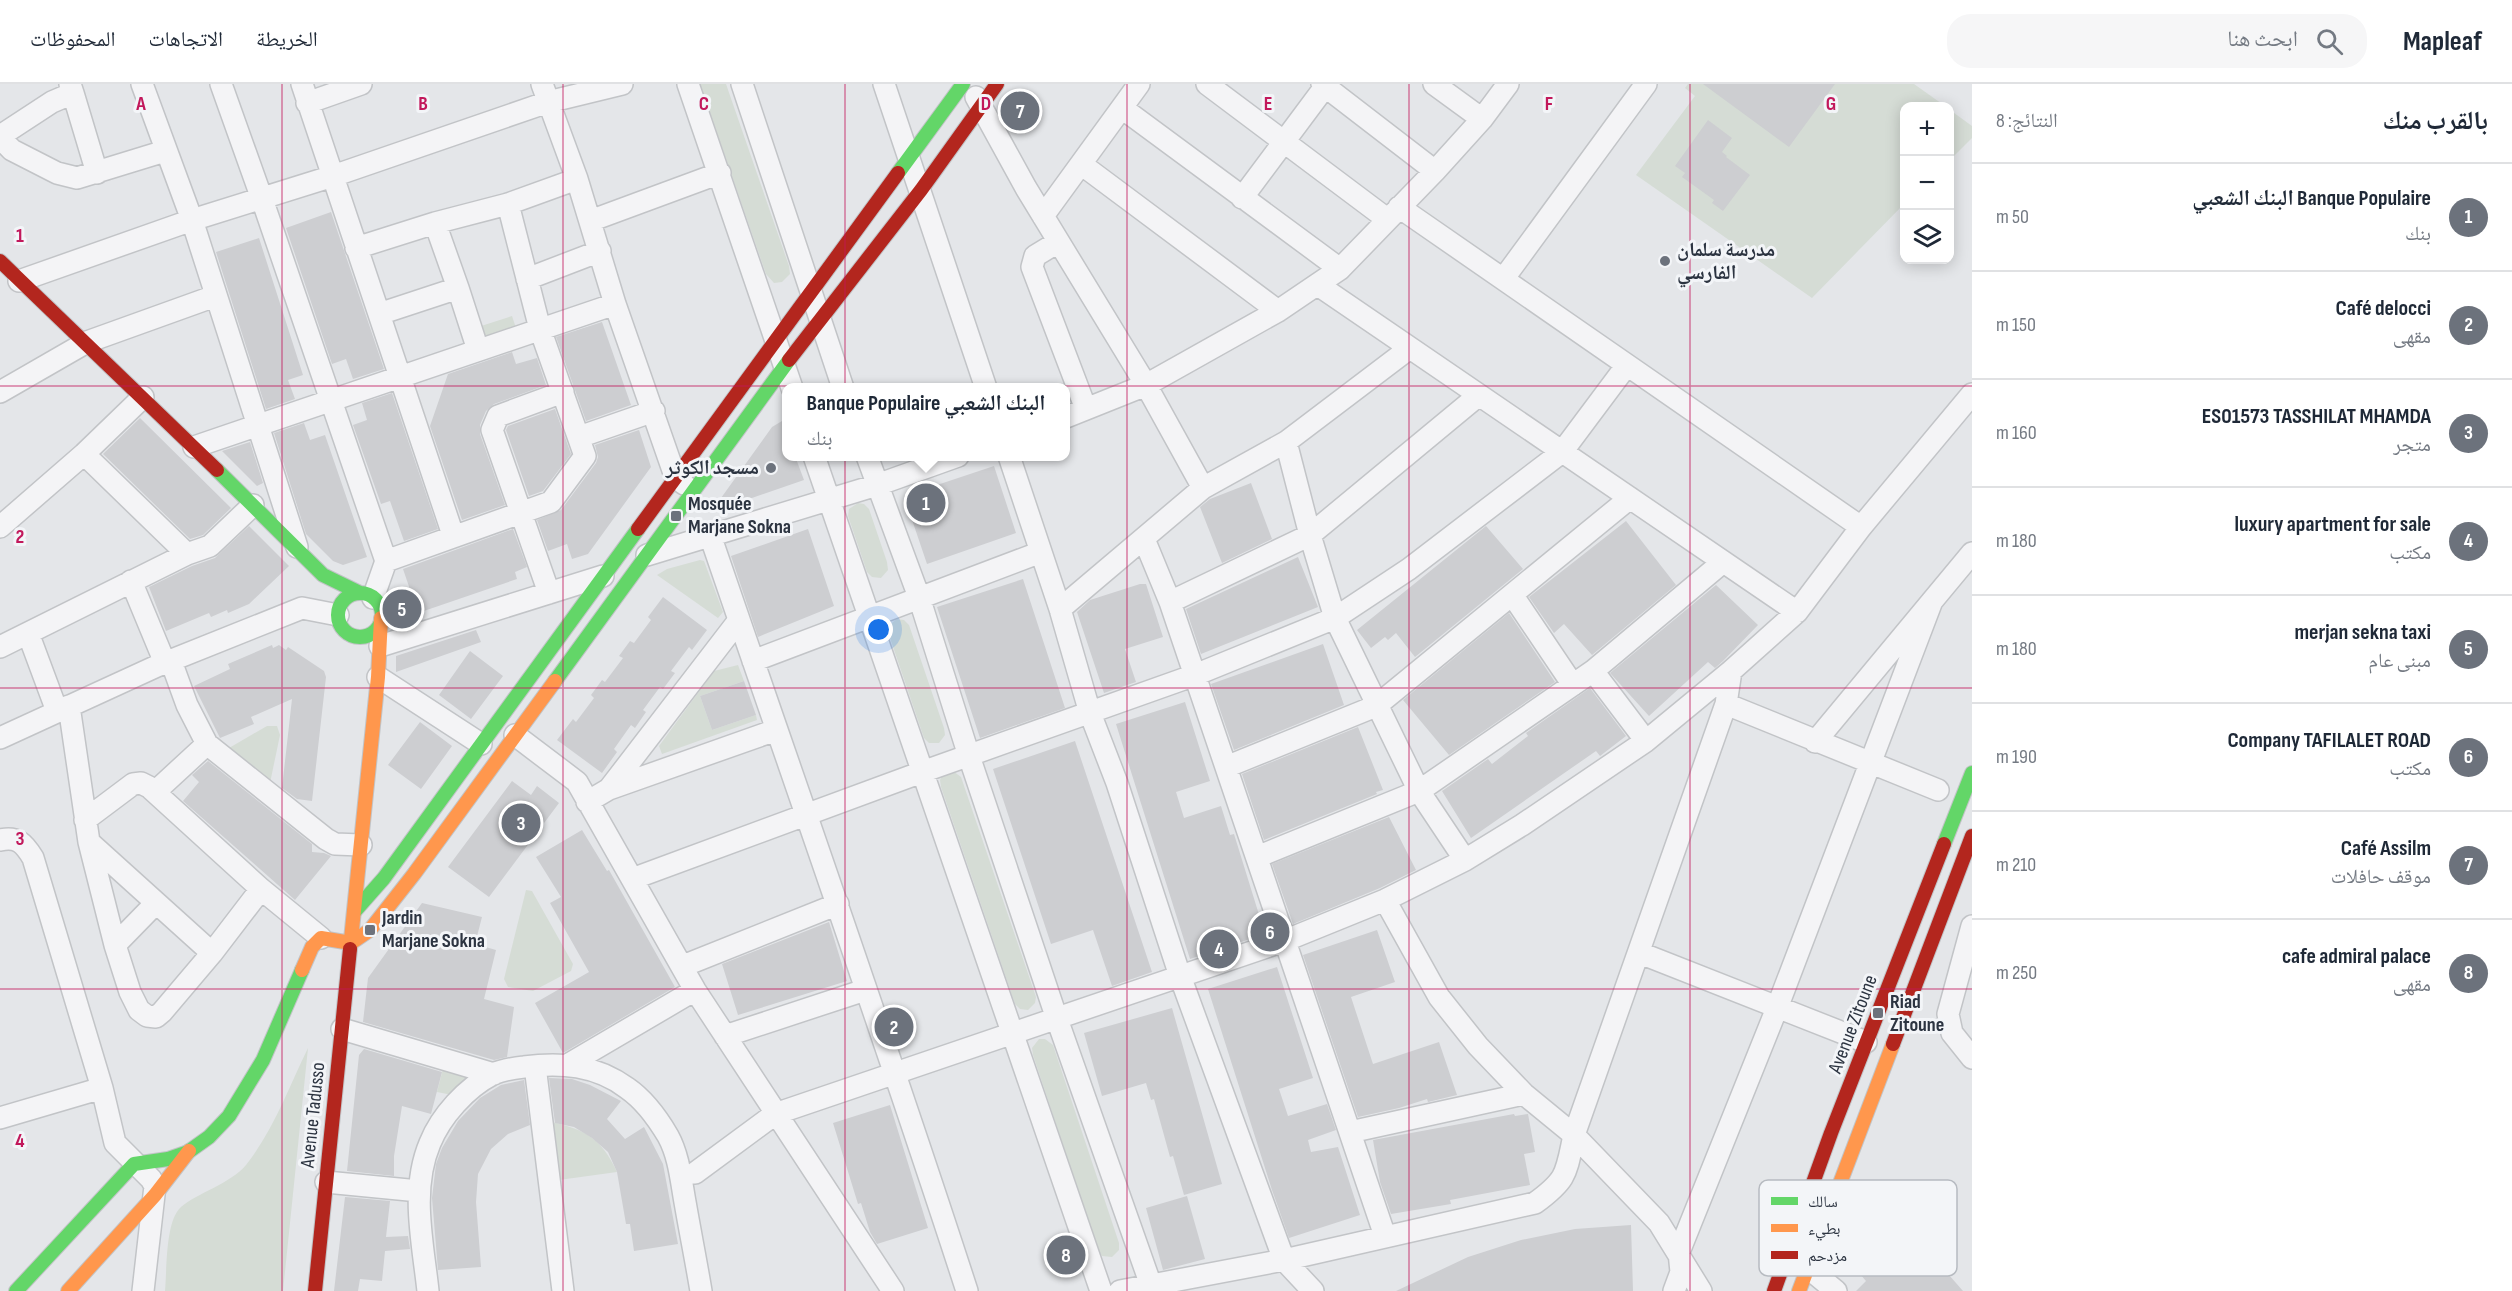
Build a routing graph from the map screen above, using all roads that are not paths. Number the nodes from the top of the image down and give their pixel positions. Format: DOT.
graph roads {
  1 [pos="142,84"];
  2 [pos="221,84"];
  3 [pos="361,84"];
  4 [pos="622,84"];
  5 [pos="688,84"];
  6 [pos="742,84"];
  7 [pos="884,84"];
  8 [pos="963,84"];
  9 [pos="970,84"];
  10 [pos="997,84"];
  11 [pos="1139,84"];
  12 [pos="1207,84"];
  13 [pos="1434,84"];
  14 [pos="1508,84"];
  15 [pos="1646,84"];
  16 [pos="1325,85"];
  17 [pos="71,88"];
  18 [pos="545,93"];
  19 [pos="304,94"];
  20 [pos="981,107"];
  21 [pos="1122,108"];
  22 [pos="1482,119"];
  23 [pos="0,137"];
  24 [pos="1284,142"];
  25 [pos="165,151"];
  26 [pos="909,161"];
  27 [pos="1081,164"];
  28 [pos="1435,171"];
  29 [pos="97,172"];
  30 [pos="720,173"];
  31 [pos="333,176"];
  32 [pos="577,179"];
  33 [pos="921,190"];
  34 [pos="262,198"];
  35 [pos="1242,198"];
  36 [pos="508,204"];
  37 [pos="1393,213"];
  38 [pos="1043,216"];
  39 [pos="192,220"];
  40 [pos="590,222"];
  41 [pos="435,223"];
  42 [pos="1058,242"];
  43 [pos="356,248"];
  44 [pos="600,251"];
  45 [pos="1340,269"];
  46 [pos="8,274"];
  47 [pos="1504,278"];
  48 [pos="527,279"];
  49 [pos="1318,285"];
  50 [pos="458,288"];
  51 [pos="811,291"];
  52 [pos="215,296"];
  53 [pos="615,304"];
  54 [pos="1278,310"];
  55 [pos="379,314"];
  56 [pos="819,322"];
  57 [pos="540,329"];
  58 [pos="776,340"];
  59 [pos="87,342"];
  60 [pos="1410,348"];
  61 [pos="478,350"];
  62 [pos="1627,365"];
  63 [pos="785,366"];
  64 [pos="400,375"];
  65 [pos="791,383"];
  66 [pos="842,383"];
  67 [pos="985,383"];
  68 [pos="1146,385"];
  69 [pos="0,392"];
  70 [pos="563,392"];
  71 [pos="1972,394"];
  72 [pos="1479,396"];
  73 [pos="143,397"];
  74 [pos="329,401"];
  75 [pos="1086,409"];
  76 [pos="654,411"];
  77 [pos="1070,415"];
  78 [pos="259,426"];
  79 [pos="579,437"];
  80 [pos="1286,442"];
  81 [pos="194,447"];
  82 [pos="1562,452"];
  83 [pos="84,454"];
  84 [pos="816,461"];
  85 [pos="869,461"];
  86 [pos="944,461"];
  87 [pos="1011,461"];
  88 [pos="675,476"];
  89 [pos="877,484"];
  90 [pos="1203,488"];
  91 [pos="693,492"];
  92 [pos="1630,498"];
  93 [pos="828,500"];
  94 [pos="253,505"];
  95 [pos="521,513"];
  96 [pos="0,527"];
  97 [pos="1861,527"];
  98 [pos="710,535"];
  99 [pos="1310,535"];
  100 [pos="453,536"];
  101 [pos="1144,539"];
  102 [pos="298,550"];
  103 [pos="1041,552"];
  104 [pos="1972,553"];
  105 [pos="187,554"];
  106 [pos="647,555"];
  107 [pos="386,561"];
  108 [pos="1723,562"];
  109 [pos="323,575"];
  110 [pos="603,576"];
  111 [pos="131,581"];
  112 [pos="549,594"];
  113 [pos="367,596"];
  114 [pos="1513,596"];
  115 [pos="919,597"];
  116 [pos="1932,601"];
  117 [pos="1170,602"];
  118 [pos="1060,609"];
  119 [pos="1797,612"];
  120 [pos="338,613"];
  121 [pos="381,618"];
  122 [pos="868,618"];
  123 [pos="1335,618"];
  124 [pos="739,620"];
  125 [pos="28,633"];
  126 [pos="353,636"];
  127 [pos="380,646"];
  128 [pos="0,647"];
  129 [pos="753,661"];
  130 [pos="168,662"];
  131 [pos="1731,670"];
  132 [pos="1593,671"];
  133 [pos="378,674"];
  134 [pos="1195,675"];
  135 [pos="1573,685"];
  136 [pos="1726,704"];
  137 [pos="1376,706"];
  138 [pos="63,708"];
  139 [pos="1090,713"];
  140 [pos="776,730"];
  141 [pos="515,735"];
  142 [pos="0,738"];
  143 [pos="1646,741"];
  144 [pos="1815,742"];
  145 [pos="207,744"];
  146 [pos="481,744"];
  147 [pos="969,756"];
  148 [pos="1870,764"];
  149 [pos="1226,766"];
  150 [pos="922,772"];
  151 [pos="1972,773"];
  152 [pos="609,789"];
  153 [pos="1938,790"];
  154 [pos="156,791"];
  155 [pos="1419,791"];
  156 [pos="587,802"];
  157 [pos="806,816"];
  158 [pos="85,820"];
  159 [pos="1972,836"];
  160 [pos="0,840"];
  161 [pos="88,842"];
  162 [pos="361,845"];
  163 [pos="1257,857"];
  164 [pos="1465,860"];
  165 [pos="633,879"];
  166 [pos="261,889"];
  167 [pos="1385,900"];
  168 [pos="155,904"];
  169 [pos="838,904"];
  170 [pos="354,912"];
  171 [pos="1944,912"];
  172 [pos="1971,933"];
  173 [pos="321,939"];
  174 [pos="1284,941"];
  175 [pos="351,943"];
  176 [pos="115,945"];
  177 [pos="212,953"];
  178 [pos="1640,953"];
  179 [pos="683,966"];
  180 [pos="1180,976"];
  181 [pos="695,990"];
  182 [pos="865,990"];
  183 [pos="1777,1008"];
  184 [pos="1057,1019"];
  185 [pos="342,1029"];
  186 [pos="1013,1034"];
  187 [pos="725,1036"];
  188 [pos="1866,1042"];
  189 [pos="1972,1058"];
  190 [pos="569,1064"];
  191 [pos="535,1065"];
  192 [pos="494,1074"];
  193 [pos="896,1074"];
  194 [pos="102,1088"];
  195 [pos="1524,1094"];
  196 [pos="775,1114"];
  197 [pos="0,1118"];
  198 [pos="1350,1132"];
  199 [pos="1574,1135"];
  200 [pos="189,1151"];
  201 [pos="134,1164"];
  202 [pos="695,1173"];
  203 [pos="1815,1180"];
  204 [pos="1842,1180"];
  205 [pos="326,1182"];
  206 [pos="419,1191"];
  207 [pos="155,1195"];
  208 [pos="1385,1236"];
  209 [pos="1679,1252"];
  210 [pos="1284,1260"];
  211 [pos="1780,1276"];
  212 [pos="1805,1276"];
  213 [pos="1818,1276"];
  214 [pos="1152,1289"];
  215 [pos="16,1291"];
  216 [pos="68,1291"];
  217 [pos="143,1291"];
  218 [pos="315,1291"];
  219 [pos="428,1291"];
  220 [pos="563,1291"];
  221 [pos="701,1291"];
  222 [pos="893,1291"];
  223 [pos="967,1291"];
  224 [pos="1101,1291"];
  225 [pos="1120,1291"];
  226 [pos="1313,1291"];
  227 [pos="1674,1291"];
  228 [pos="1701,1291"];
  229 [pos="1774,1291"];
  230 [pos="1800,1291"];
  231 [pos="1836,1291"];
  1 -- 25 [label="street"];
  2 -- 34 [label="street"];
  3 -- 19 [label="street"];
  4 -- 18 [label="street"];
  5 -- 30 [label="street"];
  6 -- 51 [label="street"];
  7 -- 26 [label="street"];
  8 -- 26 [label="street"];
  9 -- 20 [label="street"];
  10 -- 20 [label="street"];
  11 -- 21 [label="street"];
  12 -- 24 [label="street"];
  13 -- 22 [label="street"];
  14 -- 22 [label="street"];
  15 -- 47 [label="street"];
  16 -- 24 [label="street"];
  16 -- 28 [label="street"];
  17 -- 23 [label="street"];
  17 -- 29 [label="street"];
  18 -- 31 [label="street"];
  18 -- 32 [label="street"];
  19 -- 31 [label="street"];
  20 -- 33 [label="street"];
  20 -- 38 [label="street"];
  21 -- 27 [label="street"];
  21 -- 35 [label="street"];
  22 -- 28 [label="street"];
  23 -- 29 [label="street"];
  24 -- 35 [label="street"];
  24 -- 37 [label="street"];
  25 -- 29 [label="street"];
  25 -- 39 [label="street"];
  26 -- 33 [label="street"];
  26 -- 51 [label="street"];
  27 -- 38 [label="street"];
  27 -- 54 [label="street"];
  28 -- 37 [label="street"];
  30 -- 40 [label="street"];
  30 -- 58 [label="street"];
  31 -- 34 [label="street"];
  31 -- 43 [label="street"];
  32 -- 36 [label="street"];
  32 -- 40 [label="street"];
  33 -- 56 [label="street"];
  33 -- 67 [label="street"];
  34 -- 39 [label="street"];
  34 -- 74 [label="street"];
  35 -- 45 [label="street"];
  36 -- 41 [label="street"];
  36 -- 48 [label="street"];
  37 -- 45 [label="street"];
  37 -- 47 [label="street"];
  38 -- 42 [label="street"];
  39 -- 46 [label="street"];
  39 -- 52 [label="street"];
  40 -- 44 [label="street"];
  41 -- 43 [label="street"];
  41 -- 50 [label="street"];
  42 -- 68 [label="street"];
  42 -- 75 [label="street"];
  43 -- 55 [label="street"];
  44 -- 48 [label="street"];
  44 -- 53 [label="street"];
  45 -- 49 [label="street"];
  46 -- 59 [label="street"];
  47 -- 62 [label="street"];
  48 -- 57 [label="street"];
  49 -- 54 [label="street"];
  49 -- 60 [label="street"];
  50 -- 55 [label="street"];
  50 -- 61 [label="street"];
  51 -- 56 [label="street"];
  51 -- 58 [label="street"];
  52 -- 59 [label="street"];
  52 -- 78 [label="street"];
  53 -- 57 [label="street"];
  53 -- 76 [label="street"];
  54 -- 68 [label="street"];
  55 -- 64 [label="street"];
  56 -- 63 [label="street"];
  56 -- 66 [label="street"];
  57 -- 61 [label="street"];
  57 -- 70 [label="street"];
  58 -- 63 [label="street"];
  58 -- 88 [label="street"];
  59 -- 69 [label="street"];
  59 -- 73 [label="street"];
  60 -- 72 [label="street"];
  60 -- 80 [label="street"];
  61 -- 64 [label="street"];
  62 -- 82 [label="street"];
  62 -- 97 [label="street"];
  63 -- 65 [label="street"];
  63 -- 91 [label="street"];
  64 -- 74 [label="street"];
  64 -- 100 [label="street"];
  68 -- 75 [label="street"];
  68 -- 90 [label="street"];
  70 -- 79 [label="street"];
  70 -- 95 [label="street"];
  71 -- 97 [label="street"];
  72 -- 82 [label="street"];
  72 -- 99 [label="street"];
  73 -- 81 [label="street"];
  73 -- 83 [label="street"];
  74 -- 78 [label="street"];
  74 -- 107 [label="street"];
  75 -- 77 [label="street"];
  76 -- 79 [label="street"];
  76 -- 88 [label="street"];
  78 -- 81 [label="street"];
  78 -- 102 [label="street"];
  79 -- 95 [label="street"];
  80 -- 90 [label="street"];
  80 -- 99 [label="street"];
  81 -- 94 [label="street"];
  82 -- 92 [label="street"];
  82 -- 123 [label="street"];
  83 -- 96 [label="street"];
  83 -- 105 [label="street"];
  84 -- 93 [label="street"];
  85 -- 89 [label="street"];
  86 -- 89 [label="street"];
  87 -- 103 [label="street"];
  88 -- 91 [label="street"];
  88 -- 110 [label="street"];
  89 -- 93 [label="street"];
  89 -- 115 [label="street"];
  90 -- 101 [label="street"];
  91 -- 106 [label="street"];
  92 -- 108 [label="street"];
  92 -- 114 [label="street"];
  93 -- 98 [label="street"];
  93 -- 122 [label="street"];
  94 -- 102 [label="street"];
  94 -- 105 [label="street"];
  95 -- 100 [label="street"];
  95 -- 112 [label="street"];
  97 -- 119 [label="street"];
  98 -- 106 [label="street"];
  98 -- 124 [label="street"];
  99 -- 117 [label="street"];
  99 -- 123 [label="street"];
  100 -- 107 [label="street"];
  101 -- 117 [label="street"];
  101 -- 118 [label="street"];
  102 -- 109 [label="street"];
  103 -- 115 [label="street"];
  103 -- 118 [label="street"];
  104 -- 116 [label="street"];
  105 -- 111 [label="street"];
  106 -- 141 [label="street"];
  107 -- 113 [label="street"];
  108 -- 119 [label="street"];
  108 -- 132 [label="street"];
  109 -- 113 [label="street"];
  109 -- 120 [label="street"];
  110 -- 112 [label="street"];
  110 -- 146 [label="street"];
  111 -- 125 [label="street"];
  111 -- 130 [label="street"];
  112 -- 127 [label="street"];
  113 -- 120 [label="street"];
  113 -- 121 [label="street"];
  114 -- 135 [label="street"];
  114 -- 137 [label="street"];
  115 -- 122 [label="street"];
  115 -- 147 [label="street"];
  116 -- 144 [label="street"];
  116 -- 148 [label="street"];
  117 -- 134 [label="street"];
  118 -- 139 [label="street"];
  119 -- 131 [label="street"];
  120 -- 126 [label="street"];
  120 -- 130 [label="street"];
  121 -- 126 [label="street"];
  121 -- 127 [label="street, Avenue Tadusso"];
  122 -- 129 [label="street"];
  122 -- 150 [label="street"];
  123 -- 134 [label="street"];
  123 -- 137 [label="street"];
  124 -- 129 [label="street"];
  124 -- 152 [label="street"];
  125 -- 128 [label="street"];
  125 -- 138 [label="street"];
  126 -- 133 [label="street"];
  127 -- 133 [label="street, Avenue Tadusso"];
  129 -- 140 [label="street"];
  130 -- 138 [label="street"];
  130 -- 145 [label="street"];
  131 -- 136 [label="street"];
  131 -- 143 [label="street"];
  132 -- 135 [label="street"];
  132 -- 143 [label="street"];
  133 -- 146 [label="street"];
  133 -- 162 [label="street, Avenue Tadusso"];
  134 -- 139 [label="street"];
  134 -- 149 [label="street"];
  135 -- 155 [label="street"];
  136 -- 144 [label="street"];
  136 -- 178 [label="street"];
  137 -- 149 [label="street"];
  137 -- 155 [label="street"];
  138 -- 142 [label="street"];
  138 -- 158 [label="street"];
  139 -- 147 [label="street"];
  139 -- 180 [label="street"];
  140 -- 152 [label="street"];
  140 -- 157 [label="street"];
  141 -- 156 [label="street"];
  141 -- 175 [label="street"];
  143 -- 164 [label="street"];
  144 -- 148 [label="street"];
  145 -- 154 [label="street"];
  145 -- 162 [label="street"];
  146 -- 170 [label="street"];
  147 -- 150 [label="street"];
  147 -- 184 [label="street"];
  148 -- 153 [label="street"];
  148 -- 183 [label="street"];
  149 -- 163 [label="street"];
  150 -- 157 [label="street"];
  150 -- 186 [label="street"];
  151 -- 188 [label="street, Avenue Zitoune"];
  152 -- 156 [label="street"];
  154 -- 158 [label="street"];
  154 -- 166 [label="street"];
  155 -- 163 [label="street"];
  155 -- 164 [label="street"];
  156 -- 165 [label="street"];
  157 -- 165 [label="street"];
  157 -- 169 [label="street"];
  158 -- 161 [label="street"];
  159 -- 171 [label="street"];
  160 -- 194 [label="street"];
  161 -- 168 [label="street"];
  161 -- 176 [label="street"];
  162 -- 170 [label="street, Avenue Tadusso"];
  163 -- 174 [label="street"];
  164 -- 167 [label="street"];
  165 -- 179 [label="street"];
  166 -- 173 [label="street"];
  166 -- 177 [label="street"];
  167 -- 174 [label="street"];
  167 -- 195 [label="street"];
  168 -- 176 [label="street"];
  168 -- 177 [label="street"];
  169 -- 179 [label="street"];
  169 -- 182 [label="street"];
  170 -- 175 [label="street, Avenue Tadusso"];
  171 -- 172 [label="street"];
  171 -- 204 [label="street"];
  172 -- 189 [label="street"];
  173 -- 175 [label="street"];
  173 -- 200 [label="street"];
  174 -- 180 [label="street"];
  174 -- 198 [label="street"];
  175 -- 185 [label="street, Avenue Tadusso"];
  176 -- 177 [label="street"];
  178 -- 183 [label="street"];
  178 -- 199 [label="street"];
  179 -- 181 [label="street"];
  180 -- 184 [label="street"];
  180 -- 210 [label="street"];
  181 -- 187 [label="street"];
  181 -- 190 [label="street"];
  182 -- 187 [label="street"];
  182 -- 193 [label="street"];
  183 -- 188 [label="street"];
  183 -- 209 [label="street"];
  184 -- 186 [label="street"];
  184 -- 214 [label="street"];
  185 -- 192 [label="street"];
  185 -- 205 [label="street, Avenue Tadusso"];
  186 -- 193 [label="street"];
  186 -- 224 [label="street"];
  187 -- 196 [label="street"];
  188 -- 203 [label="street, Avenue Zitoune"];
  190 -- 191 [label="street"];
  190 -- 221 [label="street"];
  191 -- 192 [label="street"];
  191 -- 220 [label="street"];
  192 -- 206 [label="street"];
  193 -- 196 [label="street"];
  193 -- 223 [label="street"];
  194 -- 197 [label="street"];
  194 -- 201 [label="street"];
  195 -- 198 [label="street"];
  195 -- 199 [label="street"];
  196 -- 202 [label="street"];
  196 -- 222 [label="street"];
  198 -- 208 [label="street"];
  199 -- 208 [label="street"];
  199 -- 209 [label="street"];
  200 -- 201 [label="street"];
  200 -- 207 [label="street"];
  201 -- 207 [label="street"];
  201 -- 215 [label="street"];
  205 -- 206 [label="street"];
  205 -- 218 [label="street, Avenue Tadusso"];
  206 -- 219 [label="street"];
  207 -- 216 [label="street"];
  207 -- 217 [label="street"];
  208 -- 210 [label="street"];
  209 -- 227 [label="street"];
  209 -- 228 [label="street"];
  210 -- 214 [label="street"];
  210 -- 226 [label="street"];
  211 -- 229 [label="street, Avenue Zitoune"];
  212 -- 230 [label="street"];
  213 -- 231 [label="street"];
  214 -- 225 [label="street"];
}
